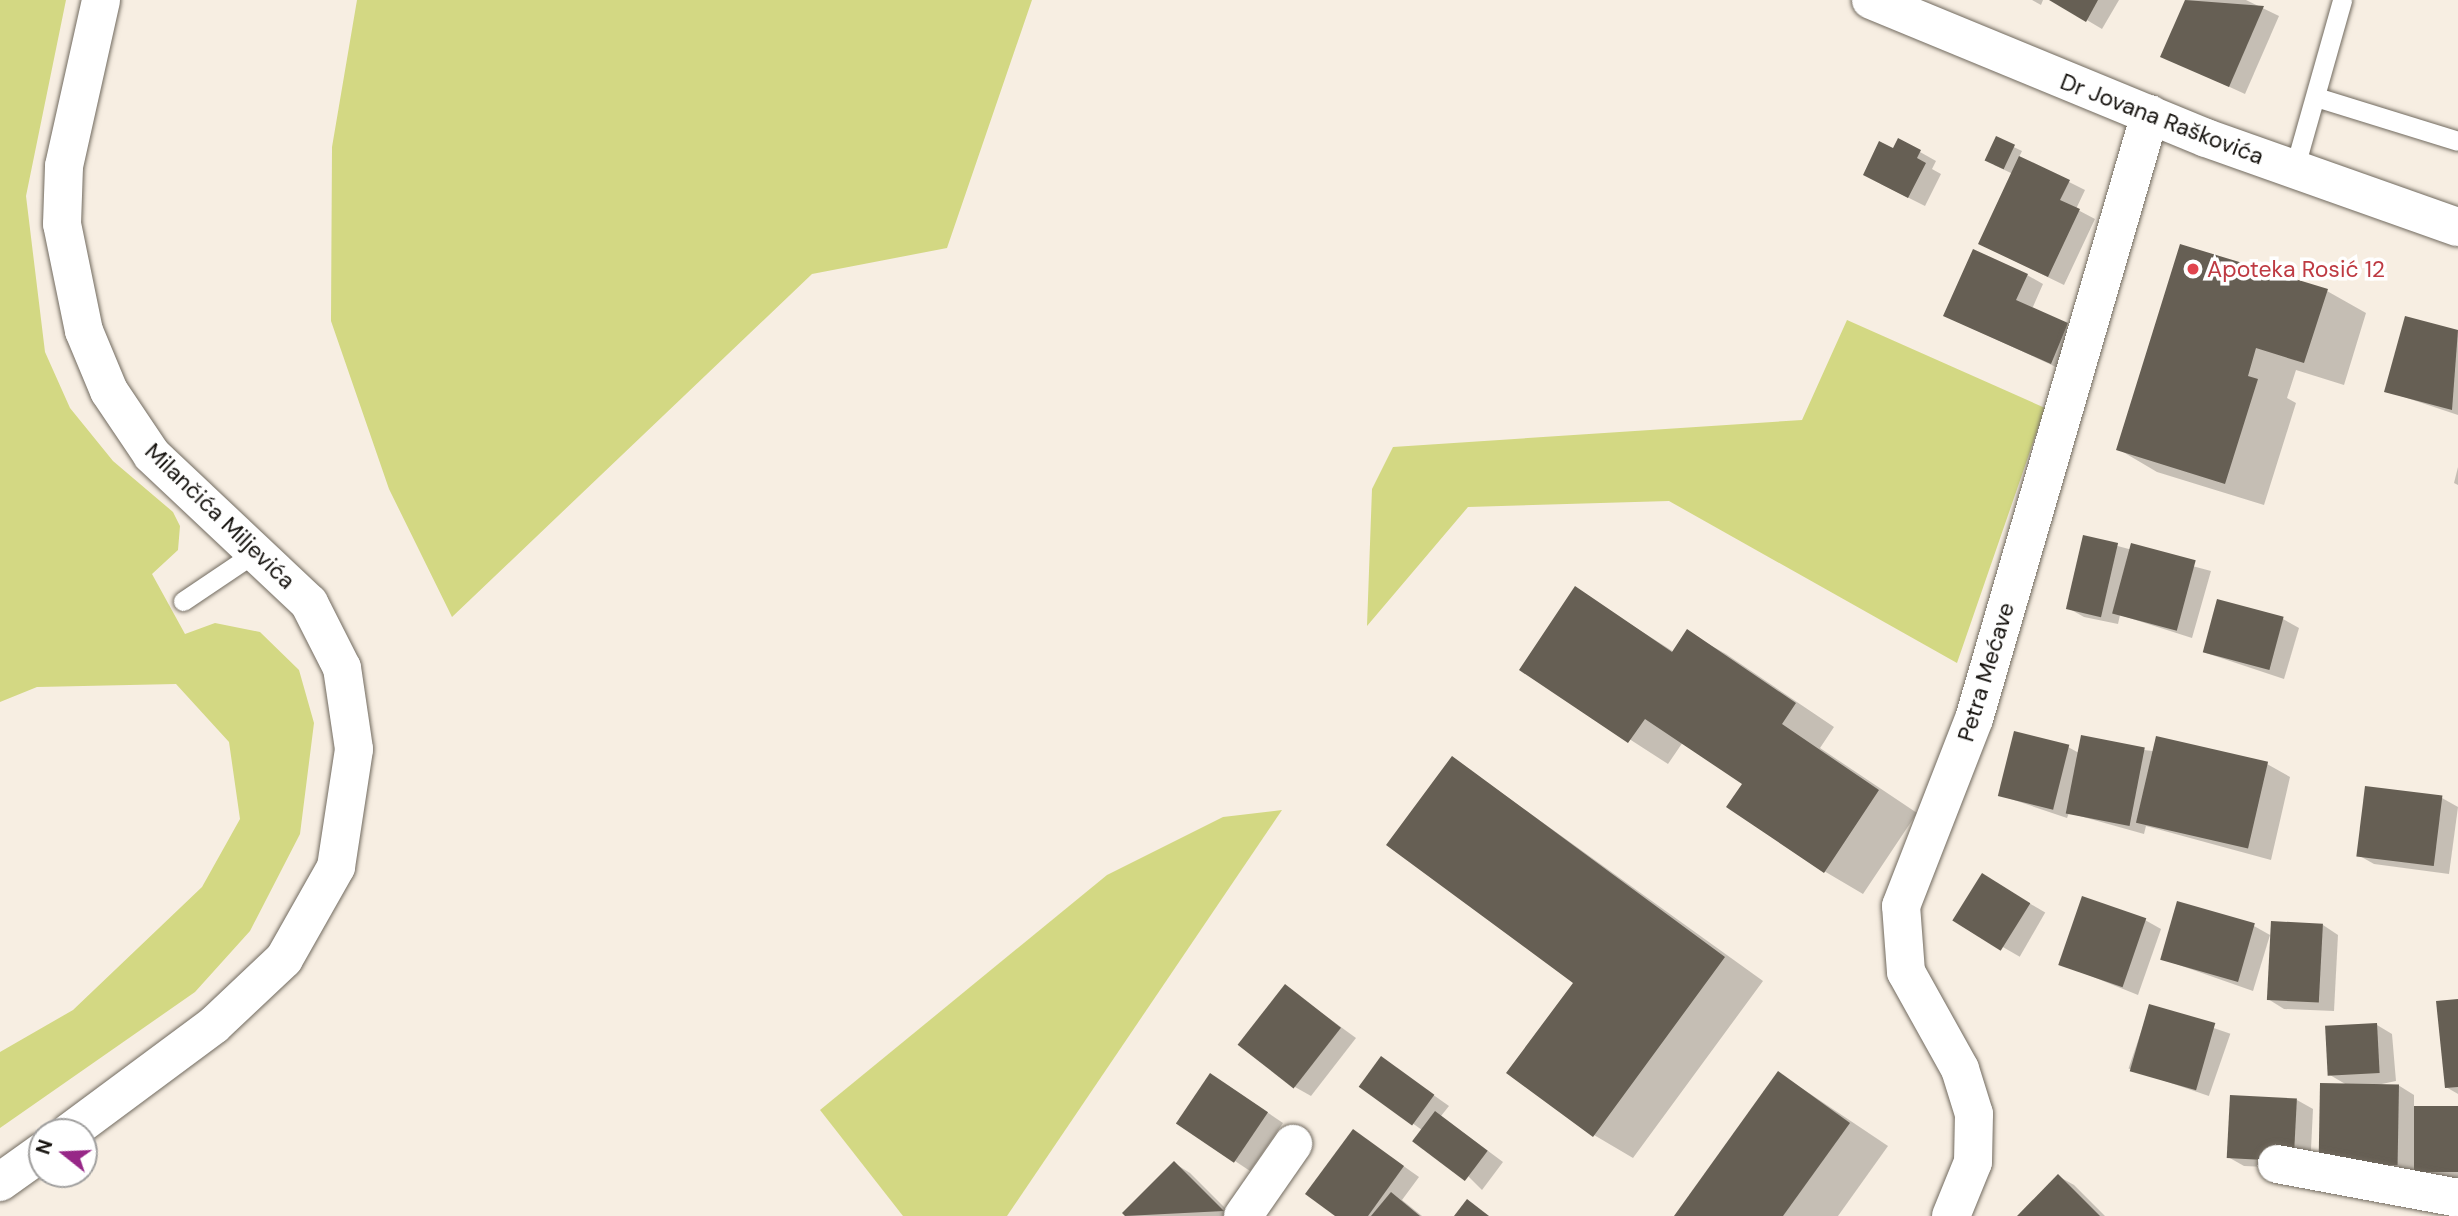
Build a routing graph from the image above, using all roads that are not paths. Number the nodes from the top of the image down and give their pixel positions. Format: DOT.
graph roads {
  1 [pos="101,0"];
  2 [pos="1871,0"];
  3 [pos="2345,1"];
  4 [pos="2319,98"];
  5 [pos="2150,114"];
  6 [pos="2458,141"];
  7 [pos="2294,170"];
  8 [pos="2458,227"];
  9 [pos="259,550"];
  10 [pos="183,601"];
  11 [pos="89,1118"];
  12 [pos="1293,1144"];
  13 [pos="28,1162"];
  14 [pos="2277,1164"];
  15 [pos="0,1182"];
  16 [pos="2458,1198"];
  17 [pos="1243,1216"];
  18 [pos="1951,1216"];
  1 -- 9 [label="street, Milančića Miljevića"];
  2 -- 5 [label="street, Dr Jovana Raškovića"];
  3 -- 4 [label="lane"];
  4 -- 6 [label="lane"];
  4 -- 7 [label="lane"];
  5 -- 7 [label="street, Dr Jovana Raškovića"];
  5 -- 18 [label="street, Petra Mećave"];
  7 -- 8 [label="street, Dr Jovana Raškovića"];
  9 -- 10 [label="lane"];
  9 -- 11 [label="street, Milančića Miljevića"];
  12 -- 17 [label="street"];
  13 -- 15 [label="street"];
  14 -- 16 [label="street"];
}
